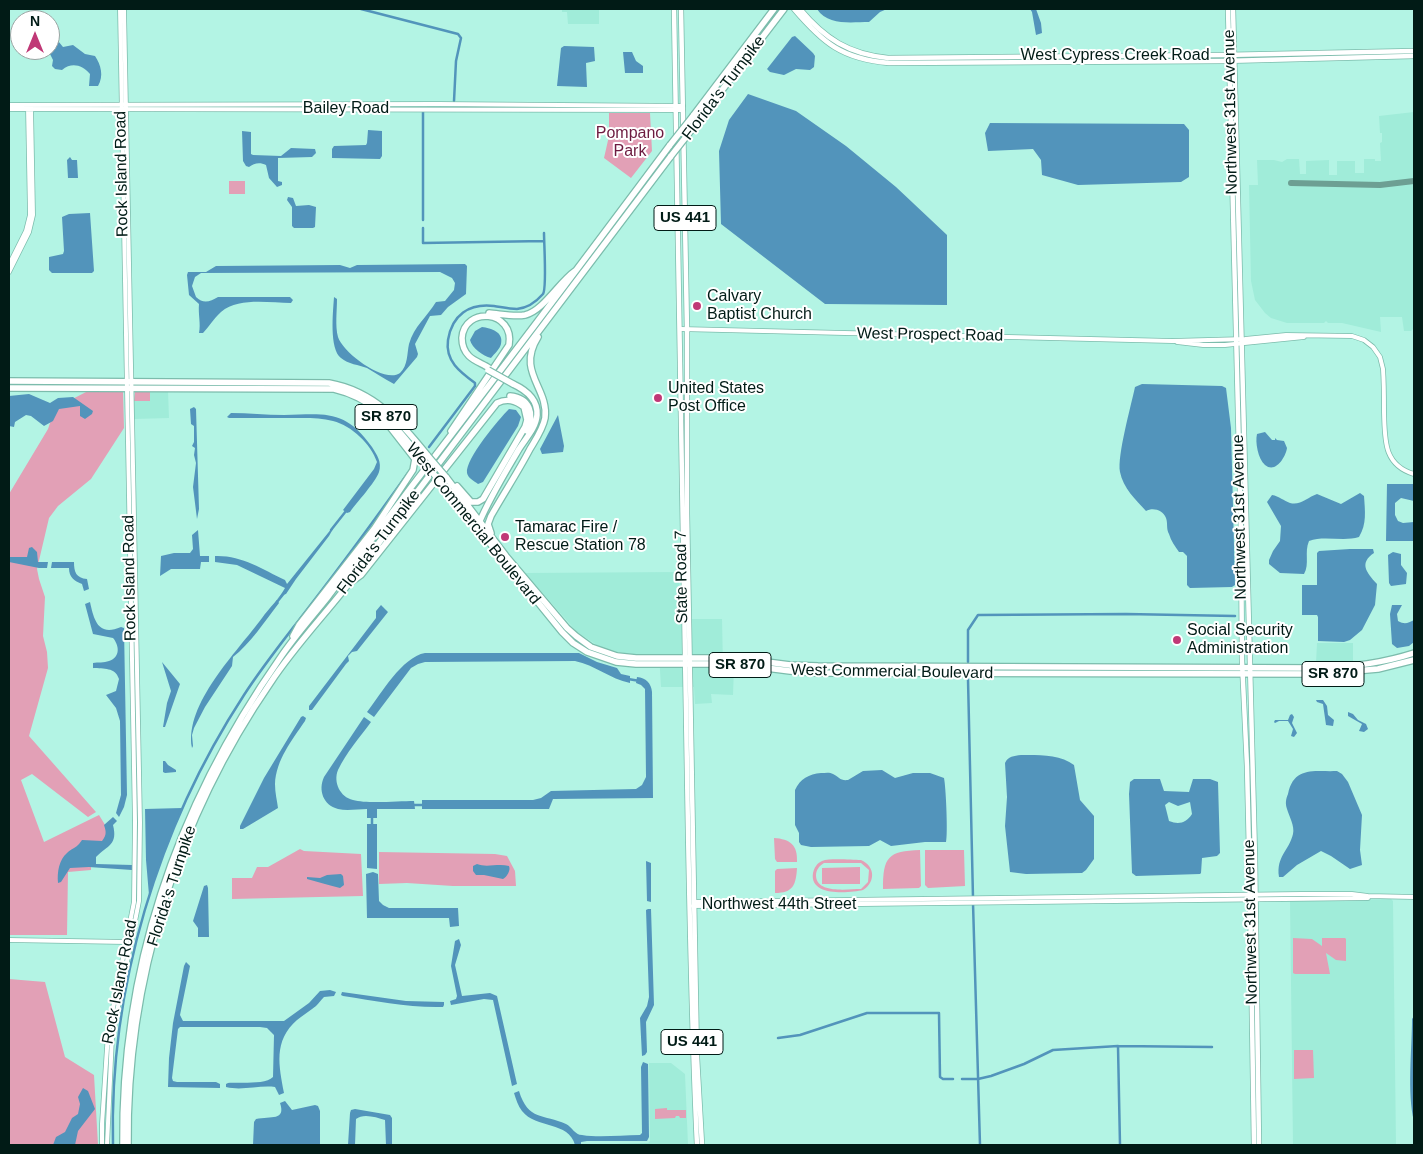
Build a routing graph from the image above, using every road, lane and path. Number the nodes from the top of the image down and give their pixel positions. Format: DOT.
graph roads {
  1 [pos="120,9"];
  2 [pos="124,9"];
  3 [pos="674,9"];
  4 [pos="680,9"];
  5 [pos="774,9"];
  6 [pos="784,9"];
  7 [pos="794,9"];
  8 [pos="800,9"];
  9 [pos="1228,9"];
  10 [pos="1233,9"];
  11 [pos="1414,51"];
  12 [pos="1414,56"];
  13 [pos="1232,58"];
  14 [pos="967,59"];
  15 [pos="9,105"];
  16 [pos="30,106"];
  17 [pos="123,106"];
  18 [pos="9,108"];
  19 [pos="676,108"];
  20 [pos="683,108"];
  21 [pos="9,265"];
  22 [pos="578,268"];
  23 [pos="9,272"];
  24 [pos="549,319"];
  25 [pos="681,328"];
  26 [pos="687,330"];
  27 [pos="1235,342"];
  28 [pos="1242,342"];
  29 [pos="488,369"];
  30 [pos="9,381"];
  31 [pos="513,382"];
  32 [pos="129,384"];
  33 [pos="9,388"];
  34 [pos="334,389"];
  35 [pos="681,397"];
  36 [pos="687,405"];
  37 [pos="468,439"];
  38 [pos="443,446"];
  39 [pos="521,446"];
  40 [pos="681,454"];
  41 [pos="427,458"];
  42 [pos="686,459"];
  43 [pos="1414,474"];
  44 [pos="444,479"];
  45 [pos="493,494"];
  46 [pos="503,494"];
  47 [pos="470,510"];
  48 [pos="684,514"];
  49 [pos="491,516"];
  50 [pos="479,522"];
  51 [pos="481,534"];
  52 [pos="501,549"];
  53 [pos="682,564"];
  54 [pos="688,571"];
  55 [pos="345,588"];
  56 [pos="1414,653"];
  57 [pos="282,655"];
  58 [pos="1414,660"];
  59 [pos="687,661"];
  60 [pos="1044,667"];
  61 [pos="1246,671"];
  62 [pos="1003,674"];
  63 [pos="1208,896"];
  64 [pos="1253,897"];
  65 [pos="1414,897"];
  66 [pos="994,898"];
  67 [pos="980,901"];
  68 [pos="1209,901"];
  69 [pos="693,904"];
  70 [pos="994,904"];
  71 [pos="9,940"];
  72 [pos="127,942"];
  73 [pos="693,980"];
  74 [pos="695,1123"];
  75 [pos="701,1131"];
  76 [pos="102,1145"];
  77 [pos="107,1145"];
  78 [pos="123,1145"];
  79 [pos="128,1145"];
  80 [pos="696,1145"];
  81 [pos="702,1145"];
  82 [pos="1254,1145"];
  83 [pos="1259,1145"];
  1 -- 17 [label="main road, Rock Island Road"];
  2 -- 17 [label="main road, Rock Island Road"];
  3 -- 19 [label="main road, US 441"];
  4 -- 20 [label="main road, State Road 7 / US 441"];
  5 -- 22 [label="highway, Florida's Turnpike, bridge"];
  6 -- 24 [label="highway, Florida's Turnpike, bridge"];
  7 -- 14 [label="main road"];
  8 -- 14 [label="main road"];
  9 -- 13 [label="main road, Northwest 31st Avenue"];
  10 -- 13 [label="main road, Northwest 31st Avenue"];
  11 -- 13 [label="main road, West Cypress Creek Road"];
  12 -- 13 [label="main road, West Cypress Creek Road"];
  13 -- 14 [label="main road, West Cypress Creek Road"];
  13 -- 27 [label="main road, Northwest 31st Avenue"];
  13 -- 28 [label="main road, Northwest 31st Avenue"];
  15 -- 16 [label="main road, Bailey Road"];
  16 -- 17 [label="main road, Bailey Road"];
  16 -- 18 [label="main road, Bailey Road"];
  16 -- 21 [label="main road"];
  16 -- 23 [label="main road"];
  17 -- 19 [label="main road, Bailey Road"];
  17 -- 32 [label="main road, Rock Island Road"];
  19 -- 20 [label="main road, Bailey Road"];
  19 -- 25 [label="main road, US 441"];
  20 -- 26 [label="main road, State Road 7 / US 441"];
  22 -- 29 [label="highway"];
  22 -- 38 [label="highway, Florida's Turnpike"];
  24 -- 46 [label="highway"];
  24 -- 55 [label="highway, Florida's Turnpike"];
  25 -- 26 [label="main road, West Prospect Road"];
  25 -- 35 [label="main road, US 441"];
  26 -- 27 [label="main road, West Prospect Road"];
  26 -- 36 [label="main road, State Road 7 / US 441"];
  27 -- 28 [label="main road, West Prospect Road"];
  27 -- 61 [label="main road, Northwest 31st Avenue"];
  28 -- 43 [label="main road, West Prospect Road"];
  28 -- 61 [label="main road, Northwest 31st Avenue"];
  29 -- 31 [label="highway, bridge"];
  29 -- 38 [label="highway"];
  30 -- 32 [label="highway, West Commercial Boulevard / SR 870"];
  31 -- 39 [label="highway"];
  31 -- 46 [label="highway"];
  32 -- 33 [label="highway, West Commercial Boulevard / SR 870"];
  32 -- 34 [label="highway, West Commercial Boulevard / SR 870"];
  32 -- 41 [label="highway, West Commercial Boulevard / SR 870"];
  32 -- 72 [label="main road, Rock Island Road"];
  34 -- 41 [label="highway, West Commercial Boulevard / SR 870"];
  34 -- 57 [label="highway"];
  35 -- 36 [label="main road"];
  35 -- 40 [label="main road, US 441"];
  36 -- 42 [label="main road, State Road 7 / US 441"];
  37 -- 39 [label="highway"];
  37 -- 44 [label="highway"];
  37 -- 55 [label="highway"];
  38 -- 57 [label="highway, Florida's Turnpike"];
  39 -- 45 [label="highway"];
  40 -- 42 [label="main road"];
  40 -- 48 [label="main road, US 441"];
  41 -- 44 [label="highway, West Commercial Boulevard / SR 870, bridge"];
  41 -- 44 [label="highway, bridge"];
  42 -- 48 [label="main road, State Road 7 / US 441"];
  44 -- 47 [label="highway, West Commercial Boulevard / SR 870"];
  44 -- 50 [label="highway"];
  44 -- 51 [label="highway, West Commercial Boulevard / SR 870"];
  45 -- 47 [label="highway"];
  45 -- 50 [label="highway"];
  46 -- 49 [label="highway"];
  47 -- 50 [label="highway, West Commercial Boulevard / SR 870"];
  48 -- 53 [label="main road, State Road 7 / US 441"];
  48 -- 54 [label="main road, State Road 7 / US 441"];
  49 -- 50 [label="highway"];
  49 -- 52 [label="highway"];
  50 -- 51 [label="highway"];
  50 -- 52 [label="highway, West Commercial Boulevard / SR 870"];
  51 -- 59 [label="highway, West Commercial Boulevard / SR 870"];
  52 -- 59 [label="highway, West Commercial Boulevard / SR 870"];
  53 -- 54 [label="main road"];
  53 -- 59 [label="main road, State Road 7 / US 441"];
  54 -- 59 [label="main road, State Road 7 / US 441"];
  55 -- 79 [label="highway, Florida's Turnpike"];
  56 -- 61 [label="highway, West Commercial Boulevard / SR 870"];
  57 -- 78 [label="highway, Florida's Turnpike"];
  58 -- 61 [label="highway, West Commercial Boulevard / SR 870"];
  59 -- 60 [label="highway, West Commercial Boulevard / SR 870"];
  59 -- 62 [label="highway, West Commercial Boulevard / SR 870"];
  59 -- 69 [label="main road, State Road 7 / US 441"];
  60 -- 61 [label="highway, West Commercial Boulevard / SR 870"];
  60 -- 62 [label="highway"];
  61 -- 62 [label="highway, West Commercial Boulevard / SR 870"];
  61 -- 64 [label="main road, Northwest 31st Avenue"];
  63 -- 64 [label="main road, Northwest 44th Street"];
  63 -- 66 [label="main road, Northwest 44th Street"];
  63 -- 68 [label="main road"];
  64 -- 65 [label="main road, Northwest 44th Street"];
  64 -- 68 [label="main road, Northwest 44th Street"];
  64 -- 82 [label="main road, Northwest 31st Avenue"];
  64 -- 83 [label="main road, Northwest 31st Avenue"];
  66 -- 67 [label="main road, Northwest 44th Street"];
  66 -- 70 [label="main road"];
  67 -- 69 [label="main road, Northwest 44th Street"];
  67 -- 70 [label="main road, Northwest 44th Street"];
  68 -- 70 [label="main road, Northwest 44th Street"];
  69 -- 73 [label="main road, State Road 7 / US 441"];
  69 -- 73 [label="main road, State Road 7 / US 441"];
  71 -- 72 [label="main road"];
  72 -- 76 [label="main road, Rock Island Road"];
  72 -- 77 [label="main road, Rock Island Road"];
  73 -- 74 [label="main road, State Road 7 / US 441"];
  73 -- 75 [label="main road, US 441"];
  74 -- 75 [label="main road"];
  74 -- 80 [label="main road, State Road 7 / US 441"];
  75 -- 81 [label="main road, US 441"];
}
